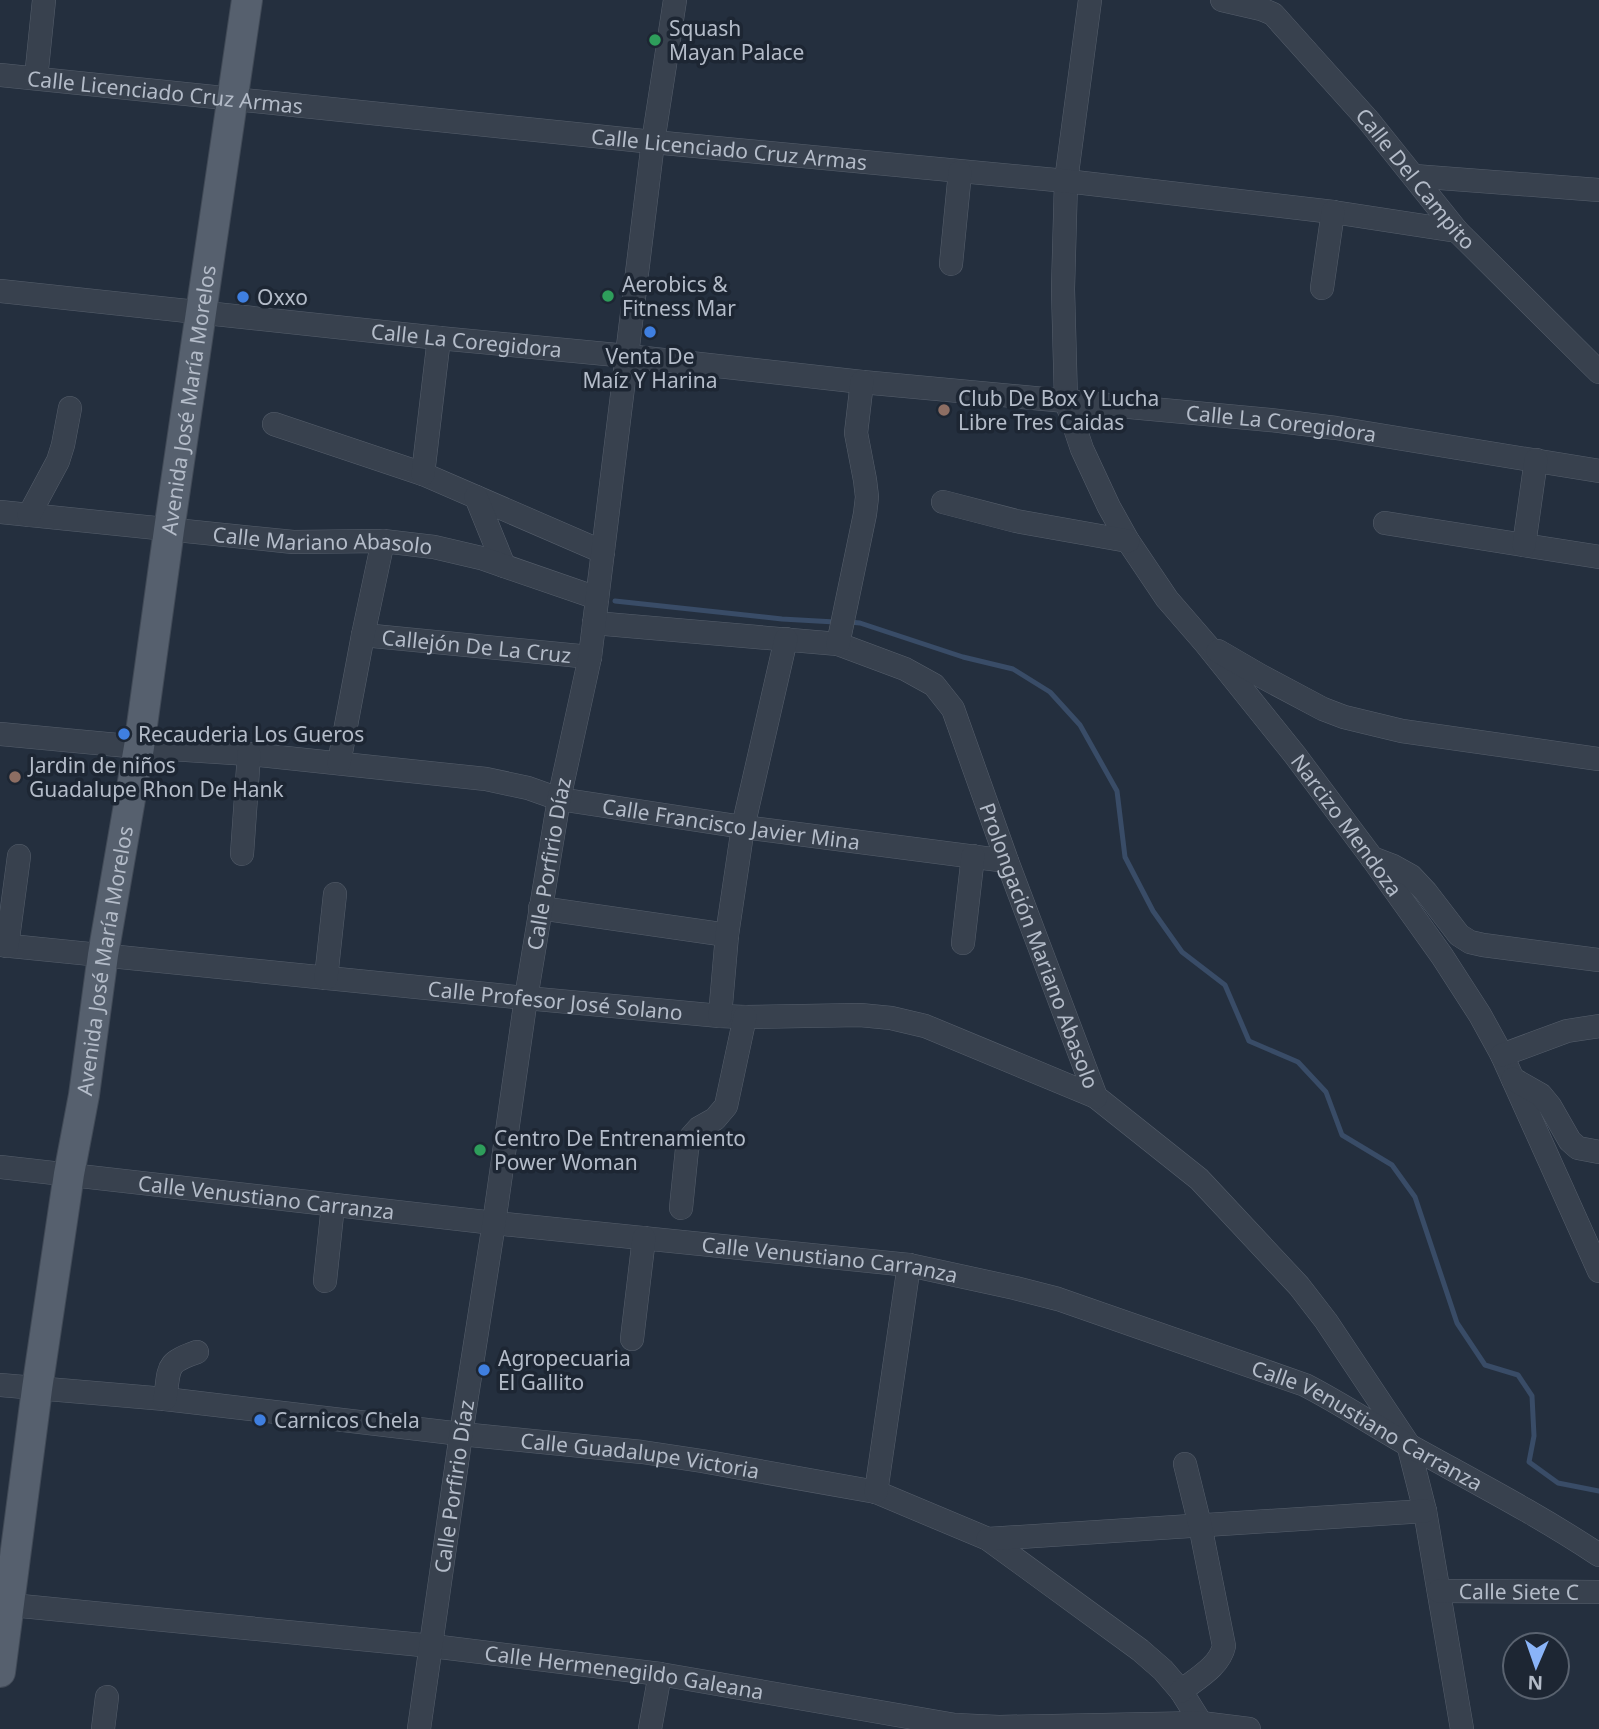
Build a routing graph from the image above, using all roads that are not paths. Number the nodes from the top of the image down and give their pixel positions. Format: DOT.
graph roads {
  1 [pos="44,0"];
  2 [pos="247,0"];
  3 [pos="675,0"];
  4 [pos="1090,0"];
  5 [pos="1225,0"];
  6 [pos="0,75"];
  7 [pos="36,78"];
  8 [pos="233,98"];
  9 [pos="653,142"];
  10 [pos="960,172"];
  11 [pos="1414,176"];
  12 [pos="1066,181"];
  13 [pos="1599,190"];
  14 [pos="1333,212"];
  15 [pos="1457,231"];
  16 [pos="951,264"];
  17 [pos="1322,288"];
  18 [pos="0,290"];
  19 [pos="202,311"];
  20 [pos="439,338"];
  21 [pos="627,356"];
  22 [pos="1599,372"];
  23 [pos="862,382"];
  24 [pos="1066,401"];
  25 [pos="70,408"];
  26 [pos="274,424"];
  27 [pos="1536,460"];
  28 [pos="1599,471"];
  29 [pos="422,474"];
  30 [pos="476,497"];
  31 [pos="943,502"];
  32 [pos="0,512"];
  33 [pos="29,515"];
  34 [pos="1385,523"];
  35 [pos="169,530"];
  36 [pos="383,541"];
  37 [pos="1128,541"];
  38 [pos="1524,545"];
  39 [pos="603,552"];
  40 [pos="1599,557"];
  41 [pos="504,566"];
  42 [pos="597,598"];
  43 [pos="594,623"];
  44 [pos="363,635"];
  45 [pos="840,637"];
  46 [pos="786,639"];
  47 [pos="1206,644"];
  48 [pos="590,657"];
  49 [pos="0,734"];
  50 [pos="139,747"];
  51 [pos="249,754"];
  52 [pos="1599,759"];
  53 [pos="339,763"];
  54 [pos="559,799"];
  55 [pos="743,827"];
  56 [pos="242,854"];
  57 [pos="19,856"];
  58 [pos="974,856"];
  59 [pos="1372,858"];
  60 [pos="1007,861"];
  61 [pos="335,894"];
  62 [pos="540,908"];
  63 [pos="727,935"];
  64 [pos="963,943"];
  65 [pos="3,946"];
  66 [pos="103,956"];
  67 [pos="1599,960"];
  68 [pos="326,978"];
  69 [pos="526,998"];
  70 [pos="720,1016"];
  71 [pos="745,1017"];
  72 [pos="1599,1026"];
  73 [pos="1502,1055"];
  74 [pos="1513,1079"];
  75 [pos="1096,1097"];
  76 [pos="1599,1152"];
  77 [pos="0,1167"];
  78 [pos="69,1174"];
  79 [pos="333,1205"];
  80 [pos="681,1208"];
  81 [pos="494,1223"];
  82 [pos="644,1238"];
  83 [pos="909,1265"];
  84 [pos="1599,1271"];
  85 [pos="325,1282"];
  86 [pos="632,1339"];
  87 [pos="197,1352"];
  88 [pos="0,1385"];
  89 [pos="37,1389"];
  90 [pos="165,1399"];
  91 [pos="461,1434"];
  92 [pos="1408,1444"];
  93 [pos="1185,1464"];
  94 [pos="876,1492"];
  95 [pos="1425,1511"];
  96 [pos="1199,1525"];
  97 [pos="988,1539"];
  98 [pos="1599,1555"];
  99 [pos="1439,1591"];
  100 [pos="1599,1592"];
  101 [pos="5,1604"];
  102 [pos="432,1646"];
  103 [pos="0,1672"];
  104 [pos="660,1674"];
  105 [pos="1181,1691"];
  106 [pos="107,1697"];
  107 [pos="1201,1723"];
  108 [pos="103,1729"];
  109 [pos="419,1729"];
  110 [pos="650,1729"];
  111 [pos="1249,1729"];
  112 [pos="1462,1729"];
  1 -- 7 [label="street"];
  2 -- 8 [label="main road, Avenida José María Morelos"];
  3 -- 9 [label="street, Calle Porfirio Díaz"];
  4 -- 12 [label="street, Narcizo Mendoza"];
  5 -- 11 [label="street, Calle Del Campito"];
  6 -- 7 [label="street, Calle Licenciado Cruz Armas"];
  7 -- 8 [label="street, Calle Licenciado Cruz Armas"];
  8 -- 9 [label="street, Calle Licenciado Cruz Armas"];
  8 -- 19 [label="main road, Avenida José María Morelos"];
  9 -- 10 [label="street, Calle Licenciado Cruz Armas"];
  9 -- 21 [label="street, Calle Porfirio Díaz"];
  10 -- 12 [label="street, Calle Licenciado Cruz Armas"];
  10 -- 16 [label="street"];
  11 -- 13 [label="street"];
  11 -- 15 [label="street, Calle Del Campito"];
  12 -- 14 [label="street, Calle Licenciado Cruz Armas"];
  12 -- 24 [label="street, Narcizo Mendoza"];
  14 -- 15 [label="street, Calle Licenciado Cruz Armas"];
  14 -- 17 [label="street"];
  15 -- 22 [label="street, Calle Del Campito"];
  18 -- 19 [label="street, Calle La Coregidora"];
  19 -- 20 [label="street, Calle La Coregidora"];
  19 -- 35 [label="main road, Avenida José María Morelos"];
  20 -- 21 [label="street, Calle La Coregidora"];
  20 -- 29 [label="street"];
  21 -- 23 [label="street, Calle La Coregidora"];
  21 -- 39 [label="street, Calle Porfirio Díaz"];
  23 -- 24 [label="street, Calle La Coregidora"];
  23 -- 45 [label="street"];
  24 -- 27 [label="street, Calle La Coregidora"];
  24 -- 37 [label="street, Narcizo Mendoza"];
  25 -- 33 [label="street"];
  26 -- 29 [label="street"];
  27 -- 28 [label="street, Calle La Coregidora"];
  27 -- 38 [label="street"];
  29 -- 30 [label="street"];
  30 -- 39 [label="street"];
  30 -- 41 [label="street"];
  31 -- 37 [label="street"];
  32 -- 33 [label="street, Calle Mariano Abasolo"];
  33 -- 35 [label="street, Calle Mariano Abasolo"];
  34 -- 38 [label="street"];
  35 -- 36 [label="street, Calle Mariano Abasolo"];
  35 -- 50 [label="main road, Avenida José María Morelos"];
  36 -- 41 [label="street, Calle Mariano Abasolo"];
  36 -- 44 [label="street"];
  37 -- 47 [label="street, Narcizo Mendoza"];
  38 -- 40 [label="street"];
  39 -- 42 [label="street, Calle Porfirio Díaz"];
  41 -- 42 [label="street, Calle Mariano Abasolo"];
  42 -- 43 [label="street, Calle Porfirio Díaz"];
  43 -- 46 [label="street, Prolongación Mariano Abasolo"];
  43 -- 48 [label="street, Calle Porfirio Díaz"];
  44 -- 48 [label="street, Callejón De La Cruz"];
  44 -- 53 [label="street"];
  45 -- 46 [label="street, Prolongación Mariano Abasolo"];
  45 -- 60 [label="street, Prolongación Mariano Abasolo"];
  46 -- 55 [label="street"];
  47 -- 52 [label="street"];
  47 -- 59 [label="street, Narcizo Mendoza"];
  48 -- 54 [label="street, Calle Porfirio Díaz"];
  49 -- 50 [label="street, Calle Francisco Javier Mina"];
  50 -- 51 [label="street, Calle Francisco Javier Mina"];
  50 -- 66 [label="main road, Avenida José María Morelos"];
  51 -- 53 [label="street, Calle Francisco Javier Mina"];
  51 -- 56 [label="street"];
  53 -- 54 [label="street, Calle Francisco Javier Mina"];
  54 -- 55 [label="street, Calle Francisco Javier Mina"];
  54 -- 62 [label="street, Calle Porfirio Díaz"];
  55 -- 58 [label="street, Calle Francisco Javier Mina"];
  55 -- 63 [label="street"];
  57 -- 65 [label="street"];
  58 -- 60 [label="street, Calle Francisco Javier Mina"];
  58 -- 64 [label="street"];
  59 -- 67 [label="street"];
  59 -- 73 [label="street, Narcizo Mendoza"];
  60 -- 75 [label="street, Prolongación Mariano Abasolo"];
  61 -- 68 [label="street"];
  62 -- 63 [label="street"];
  62 -- 69 [label="street, Calle Porfirio Díaz"];
  63 -- 70 [label="street"];
  65 -- 66 [label="street, Calle Profesor José Solano"];
  66 -- 68 [label="street, Calle Profesor José Solano"];
  66 -- 78 [label="main road, Avenida José María Morelos"];
  68 -- 69 [label="street, Calle Profesor José Solano"];
  69 -- 70 [label="street, Calle Profesor José Solano"];
  69 -- 81 [label="street, Calle Porfirio Díaz"];
  70 -- 71 [label="street, Calle Profesor José Solano"];
  71 -- 75 [label="street, Calle Profesor José Solano"];
  71 -- 80 [label="street"];
  72 -- 73 [label="street"];
  73 -- 74 [label="street, Narcizo Mendoza"];
  74 -- 76 [label="street"];
  74 -- 84 [label="street, Narcizo Mendoza"];
  75 -- 92 [label="street, Prolongación Mariano Abasolo"];
  77 -- 78 [label="street, Calle Venustiano Carranza"];
  78 -- 79 [label="street, Calle Venustiano Carranza"];
  78 -- 89 [label="main road, Avenida José María Morelos"];
  79 -- 81 [label="street, Calle Venustiano Carranza"];
  79 -- 85 [label="street"];
  81 -- 82 [label="street, Calle Venustiano Carranza"];
  81 -- 91 [label="street, Calle Porfirio Díaz"];
  82 -- 83 [label="street, Calle Venustiano Carranza"];
  82 -- 86 [label="street"];
  83 -- 92 [label="street, Calle Venustiano Carranza"];
  83 -- 94 [label="street"];
  87 -- 90 [label="street"];
  88 -- 89 [label="street, Calle Guadalupe Victoria"];
  89 -- 90 [label="street, Calle Guadalupe Victoria"];
  89 -- 101 [label="main road, Avenida José María Morelos"];
  90 -- 91 [label="street, Calle Guadalupe Victoria"];
  91 -- 94 [label="street, Calle Guadalupe Victoria"];
  91 -- 102 [label="street, Calle Porfirio Díaz"];
  92 -- 95 [label="street"];
  92 -- 98 [label="street, Calle Venustiano Carranza"];
  93 -- 96 [label="street"];
  94 -- 97 [label="street, Calle Guadalupe Victoria"];
  95 -- 96 [label="street"];
  95 -- 99 [label="street"];
  96 -- 97 [label="street"];
  96 -- 105 [label="street"];
  97 -- 105 [label="street, Calle Guadalupe Victoria"];
  99 -- 100 [label="street, Calle Siete C"];
  99 -- 112 [label="street"];
  101 -- 102 [label="street, Calle Hermenegildo Galeana"];
  101 -- 103 [label="main road, Avenida José María Morelos"];
  102 -- 104 [label="street, Calle Hermenegildo Galeana"];
  102 -- 109 [label="street, Calle Porfirio Díaz"];
  104 -- 107 [label="street, Calle Hermenegildo Galeana"];
  104 -- 110 [label="street"];
  105 -- 107 [label="street, Calle Guadalupe Victoria"];
  106 -- 108 [label="street"];
  107 -- 111 [label="street, Calle Hermenegildo Galeana"];
}
